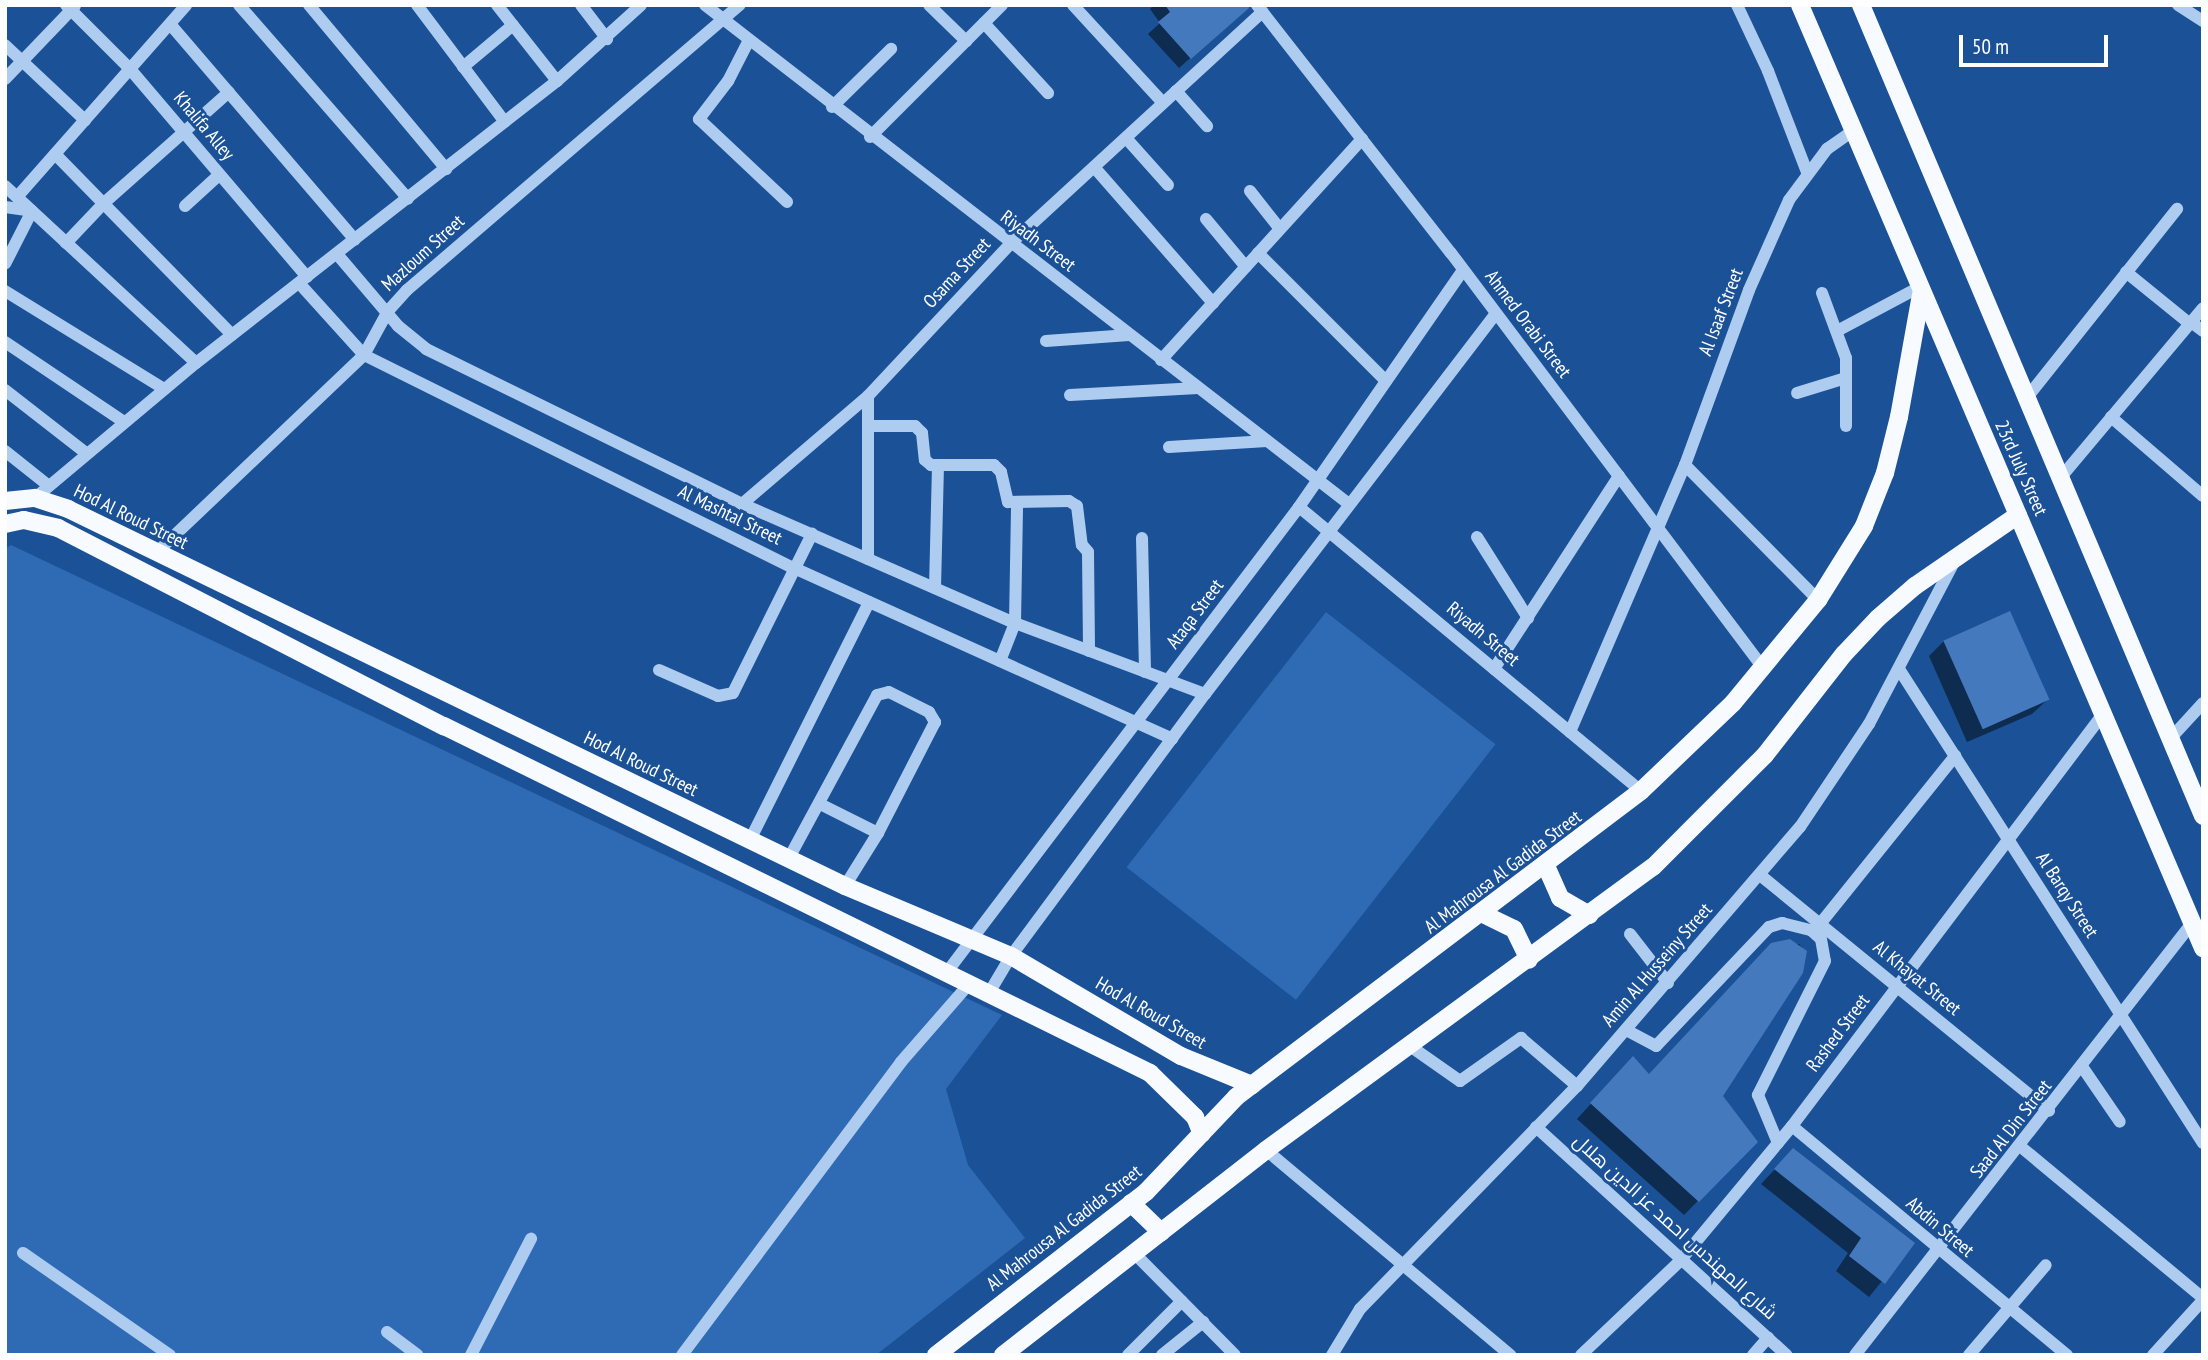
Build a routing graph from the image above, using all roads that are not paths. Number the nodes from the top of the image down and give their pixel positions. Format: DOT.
graph roads {
  1 [pos="239,5"];
  2 [pos="309,5"];
  3 [pos="416,5"];
  4 [pos="497,5"];
  5 [pos="581,5"];
  6 [pos="705,5"];
  7 [pos="739,5"];
  8 [pos="929,5"];
  9 [pos="1002,5"];
  10 [pos="1073,5"];
  11 [pos="1737,5"];
  12 [pos="1800,5"];
  13 [pos="1861,5"];
  14 [pos="2178,5"];
  15 [pos="183,6"];
  16 [pos="71,7"];
  17 [pos="636,7"];
  18 [pos="1259,8"];
  19 [pos="2203,21"];
  20 [pos="722,22"];
  21 [pos="984,23"];
  22 [pos="170,24"];
  23 [pos="513,25"];
  24 [pos="607,39"];
  25 [pos="966,41"];
  26 [pos="748,42"];
  27 [pos="5,45"];
  28 [pos="891,49"];
  29 [pos="22,61"];
  30 [pos="463,67"];
  31 [pos="130,69"];
  32 [pos="5,79"];
  33 [pos="557,81"];
  34 [pos="1176,91"];
  35 [pos="229,92"];
  36 [pos="1048,93"];
  37 [pos="1163,103"];
  38 [pos="832,107"];
  39 [pos="85,120"];
  40 [pos="505,122"];
  41 [pos="1207,126"];
  42 [pos="1853,131"];
  43 [pos="183,132"];
  44 [pos="870,136"];
  45 [pos="1126,138"];
  46 [pos="1362,139"];
  47 [pos="55,154"];
  48 [pos="1094,167"];
  49 [pos="446,169"];
  50 [pos="1807,172"];
  51 [pos="219,175"];
  52 [pos="5,186"];
  53 [pos="1168,186"];
  54 [pos="1250,191"];
  55 [pos="17,197"];
  56 [pos="408,199"];
  57 [pos="787,202"];
  58 [pos="104,203"];
  59 [pos="185,206"];
  60 [pos="5,207"];
  61 [pos="2177,209"];
  62 [pos="32,211"];
  63 [pos="1206,219"];
  64 [pos="1280,229"];
  65 [pos="355,240"];
  66 [pos="66,243"];
  67 [pos="1010,244"];
  68 [pos="1258,253"];
  69 [pos="337,254"];
  70 [pos="6,260"];
  71 [pos="1245,267"];
  72 [pos="1463,270"];
  73 [pos="2126,272"];
  74 [pos="303,280"];
  75 [pos="5,291"];
  76 [pos="1920,291"];
  77 [pos="1822,293"];
  78 [pos="1213,303"];
  79 [pos="2203,308"];
  80 [pos="388,311"];
  81 [pos="1496,314"];
  82 [pos="2190,323"];
  83 [pos="1837,331"];
  84 [pos="2203,331"];
  85 [pos="232,335"];
  86 [pos="1129,335"];
  87 [pos="1046,341"];
  88 [pos="5,342"];
  89 [pos="364,355"];
  90 [pos="1161,360"];
  91 [pos="196,363"];
  92 [pos="1846,378"];
  93 [pos="1386,381"];
  94 [pos="1198,388"];
  95 [pos="164,389"];
  96 [pos="5,390"];
  97 [pos="1797,393"];
  98 [pos="1070,395"];
  99 [pos="2029,395"];
  100 [pos="867,396"];
  101 [pos="2111,417"];
  102 [pos="124,422"];
  103 [pos="867,426"];
  104 [pos="1846,426"];
  105 [pos="1266,440"];
  106 [pos="1169,447"];
  107 [pos="5,451"];
  108 [pos="86,453"];
  109 [pos="938,465"];
  110 [pos="1685,465"];
  111 [pos="1619,476"];
  112 [pos="2062,476"];
  113 [pos="1318,480"];
  114 [pos="42,492"];
  115 [pos="2203,496"];
  116 [pos="5,500"];
  117 [pos="1017,503"];
  118 [pos="742,504"];
  119 [pos="1349,504"];
  120 [pos="1299,507"];
  121 [pos="2018,515"];
  122 [pos="5,524"];
  123 [pos="1657,527"];
  124 [pos="1329,531"];
  125 [pos="812,534"];
  126 [pos="1477,537"];
  127 [pos="1142,538"];
  128 [pos="156,552"];
  129 [pos="868,558"];
  130 [pos="1955,558"];
  131 [pos="794,568"];
  132 [pos="935,588"];
  133 [pos="248,598"];
  134 [pos="1818,600"];
  135 [pos="869,602"];
  136 [pos="1528,618"];
  137 [pos="233,621"];
  138 [pos="1015,623"];
  139 [pos="345,645"];
  140 [pos="1089,651"];
  141 [pos="1000,661"];
  142 [pos="1764,668"];
  143 [pos="1899,668"];
  144 [pos="1494,669"];
  145 [pos="659,670"];
  146 [pos="332,671"];
  147 [pos="1145,672"];
  148 [pos="1169,681"];
  149 [pos="1205,694"];
  150 [pos="2203,703"];
  151 [pos="2103,715"];
  152 [pos="1137,723"];
  153 [pos="1570,732"];
  154 [pos="1172,739"];
  155 [pos="2170,739"];
  156 [pos="1955,756"];
  157 [pos="1641,791"];
  158 [pos="820,804"];
  159 [pos="2203,816"];
  160 [pos="878,833"];
  161 [pos="750,840"];
  162 [pos="2009,841"];
  163 [pos="789,858"];
  164 [pos="1546,866"];
  165 [pos="1760,875"];
  166 [pos="845,886"];
  167 [pos="1483,914"];
  168 [pos="1589,915"];
  169 [pos="2192,923"];
  170 [pos="1820,924"];
  171 [pos="1630,934"];
  172 [pos="974,939"];
  173 [pos="2203,948"];
  174 [pos="1010,956"];
  175 [pos="1530,960"];
  176 [pos="947,971"];
  177 [pos="970,983"];
  178 [pos="1668,983"];
  179 [pos="1897,987"];
  180 [pos="989,993"];
  181 [pos="2122,1017"];
  182 [pos="1628,1031"];
  183 [pos="1410,1046"];
  184 [pos="2083,1068"];
  185 [pos="1252,1085"];
  186 [pos="1577,1086"];
  187 [pos="2049,1111"];
  188 [pos="2120,1122"];
  189 [pos="1791,1126"];
  190 [pos="1536,1127"];
  191 [pos="1202,1134"];
  192 [pos="1778,1143"];
  193 [pos="2203,1143"];
  194 [pos="2021,1147"];
  195 [pos="1266,1150"];
  196 [pos="1131,1203"];
  197 [pos="1161,1232"];
  198 [pos="531,1239"];
  199 [pos="1939,1252"];
  200 [pos="23,1253"];
  201 [pos="1135,1254"];
  202 [pos="1681,1261"];
  203 [pos="1402,1263"];
  204 [pos="2046,1265"];
  205 [pos="2203,1299"];
  206 [pos="1182,1301"];
  207 [pos="2009,1308"];
  208 [pos="1203,1322"];
  209 [pos="387,1332"];
  210 [pos="1768,1338"];
  211 [pos="1133,1353"];
  212 [pos="1230,1353"];
  213 [pos="2060,1353"];
  214 [pos="170,1355"];
  215 [pos="417,1355"];
  216 [pos="471,1355"];
  217 [pos="682,1355"];
  218 [pos="936,1355"];
  219 [pos="1003,1355"];
  220 [pos="1162,1355"];
  221 [pos="1332,1355"];
  222 [pos="1510,1355"];
  223 [pos="1581,1355"];
  224 [pos="1753,1355"];
  225 [pos="1787,1355"];
  226 [pos="1855,1355"];
  227 [pos="1969,1355"];
  228 [pos="2153,1355"];
  1 -- 56 [label="street"];
  2 -- 49 [label="street"];
  3 -- 30 [label="street"];
  4 -- 23 [label="street"];
  5 -- 24 [label="street"];
  6 -- 20 [label="street, Riyadh Street"];
  7 -- 20 [label="street, Mazloum Street"];
  8 -- 25 [label="street"];
  9 -- 21 [label="street"];
  10 -- 37 [label="street"];
  11 -- 50 [label="street"];
  12 -- 42 [label="main road, 23rd July Street"];
  13 -- 99 [label="main road, 23rd July Street"];
  14 -- 19 [label="street"];
  15 -- 22 [label="street"];
  16 -- 29 [label="street"];
  16 -- 31 [label="street, Khalifa Alley"];
  17 -- 24 [label="street"];
  18 -- 34 [label="street, Osama Street"];
  18 -- 46 [label="street, Ahmed Orabi Street"];
  20 -- 26 [label="street, Riyadh Street"];
  20 -- 80 [label="street, Mazloum Street"];
  21 -- 25 [label="street"];
  21 -- 36 [label="street"];
  22 -- 31 [label="street"];
  22 -- 35 [label="street"];
  23 -- 30 [label="street"];
  23 -- 33 [label="street"];
  24 -- 33 [label="street"];
  25 -- 44 [label="street"];
  26 -- 38 [label="street, Riyadh Street"];
  26 -- 57 [label="street"];
  27 -- 29 [label="street"];
  28 -- 38 [label="street"];
  29 -- 32 [label="street"];
  29 -- 39 [label="street"];
  30 -- 40 [label="street"];
  31 -- 39 [label="street"];
  31 -- 43 [label="street, Khalifa Alley"];
  33 -- 40 [label="street"];
  34 -- 37 [label="street, Osama Street"];
  34 -- 41 [label="street"];
  35 -- 43 [label="street"];
  35 -- 65 [label="street"];
  37 -- 45 [label="street, Osama Street"];
  38 -- 44 [label="street, Riyadh Street"];
  39 -- 47 [label="street"];
  40 -- 49 [label="street"];
  42 -- 50 [label="street, Al Isaaf Street"];
  42 -- 76 [label="main road, 23rd July Street"];
  43 -- 51 [label="street, Khalifa Alley"];
  43 -- 58 [label="street"];
  44 -- 67 [label="street, Riyadh Street"];
  45 -- 48 [label="street, Osama Street"];
  45 -- 53 [label="street"];
  46 -- 64 [label="street"];
  46 -- 72 [label="street, Ahmed Orabi Street"];
  47 -- 55 [label="street"];
  47 -- 58 [label="street"];
  48 -- 67 [label="street, Osama Street"];
  48 -- 78 [label="street"];
  49 -- 56 [label="street"];
  50 -- 110 [label="street, Al Isaaf Street"];
  51 -- 59 [label="street"];
  51 -- 74 [label="street, Khalifa Alley"];
  52 -- 55 [label="street"];
  54 -- 64 [label="street"];
  55 -- 62 [label="street"];
  56 -- 65 [label="street"];
  58 -- 66 [label="street"];
  58 -- 85 [label="street"];
  60 -- 62 [label="street"];
  61 -- 73 [label="street"];
  62 -- 66 [label="street"];
  62 -- 70 [label="street"];
  63 -- 71 [label="street"];
  64 -- 68 [label="street"];
  65 -- 69 [label="street"];
  66 -- 91 [label="street"];
  67 -- 86 [label="street, Riyadh Street"];
  67 -- 100 [label="street, Osama Street"];
  68 -- 71 [label="street"];
  68 -- 93 [label="street"];
  69 -- 74 [label="street"];
  69 -- 80 [label="street, Al Mashtal Street"];
  71 -- 78 [label="street"];
  72 -- 81 [label="street, Ahmed Orabi Street"];
  72 -- 93 [label="street, Ataqa Street"];
  73 -- 82 [label="street"];
  73 -- 99 [label="street"];
  74 -- 85 [label="street"];
  74 -- 89 [label="street, Al Mashtal Street"];
  75 -- 95 [label="street"];
  76 -- 83 [label="street"];
  76 -- 121 [label="main road, 23rd July Street"];
  76 -- 134 [label="main road, Al Mahrousa Al Gadida Street"];
  77 -- 83 [label="street"];
  78 -- 90 [label="street"];
  79 -- 82 [label="street"];
  80 -- 89 [label="street, Mazloum Street"];
  80 -- 118 [label="street, Al Mashtal Street"];
  81 -- 111 [label="street, Ahmed Orabi Street"];
  81 -- 119 [label="street"];
  82 -- 84 [label="street"];
  82 -- 101 [label="street"];
  83 -- 92 [label="street"];
  85 -- 91 [label="street"];
  86 -- 87 [label="street"];
  86 -- 90 [label="street, Riyadh Street"];
  88 -- 102 [label="street"];
  89 -- 128 [label="street, Mazloum Street"];
  89 -- 131 [label="street, Al Mashtal Street"];
  90 -- 94 [label="street, Riyadh Street"];
  91 -- 95 [label="street"];
  92 -- 97 [label="street"];
  92 -- 104 [label="street"];
  93 -- 113 [label="street, Ataqa Street"];
  94 -- 98 [label="street"];
  94 -- 105 [label="street, Riyadh Street"];
  95 -- 102 [label="street"];
  96 -- 108 [label="street"];
  99 -- 112 [label="main road, 23rd July Street"];
  100 -- 103 [label="street"];
  100 -- 118 [label="street, Osama Street"];
  101 -- 112 [label="street"];
  101 -- 115 [label="street"];
  102 -- 108 [label="street"];
  103 -- 109 [label="street"];
  103 -- 129 [label="street"];
  105 -- 106 [label="street"];
  105 -- 113 [label="street, Riyadh Street"];
  107 -- 114 [label="street"];
  108 -- 114 [label="street"];
  109 -- 117 [label="street"];
  109 -- 132 [label="street"];
  110 -- 123 [label="street, Al Isaaf Street"];
  110 -- 134 [label="street"];
  111 -- 123 [label="street, Ahmed Orabi Street"];
  111 -- 136 [label="street"];
  112 -- 155 [label="main road, 23rd July Street"];
  113 -- 119 [label="street, Riyadh Street"];
  113 -- 120 [label="street, Ataqa Street"];
  114 -- 116 [label="main road, Hod Al Roud Street"];
  114 -- 128 [label="main road, Hod Al Roud Street"];
  117 -- 138 [label="street"];
  117 -- 140 [label="street"];
  118 -- 125 [label="street, Al Mashtal Street"];
  119 -- 124 [label="street"];
  120 -- 124 [label="street, Riyadh Street"];
  120 -- 148 [label="street, Ataqa Street"];
  121 -- 130 [label="main road"];
  121 -- 151 [label="main road, 23rd July Street"];
  122 -- 137 [label="main road"];
  123 -- 142 [label="street, Ahmed Orabi Street"];
  123 -- 153 [label="street, Al Isaaf Street"];
  124 -- 144 [label="street, Riyadh Street"];
  124 -- 149 [label="street"];
  125 -- 129 [label="street, Al Mashtal Street"];
  125 -- 131 [label="street"];
  126 -- 136 [label="street"];
  127 -- 147 [label="street"];
  128 -- 133 [label="main road, Hod Al Roud Street"];
  129 -- 132 [label="street, Al Mashtal Street"];
  130 -- 143 [label="street, Amin Al Husseiny Street"];
  130 -- 168 [label="main road"];
  131 -- 135 [label="street, Al Mashtal Street"];
  131 -- 145 [label="street"];
  132 -- 138 [label="street, Al Mashtal Street"];
  133 -- 137 [label="main road"];
  133 -- 139 [label="main road, Hod Al Roud Street"];
  134 -- 142 [label="main road, Al Mahrousa Al Gadida Street"];
  135 -- 141 [label="street, Al Mashtal Street"];
  135 -- 161 [label="street"];
  136 -- 144 [label="street"];
  137 -- 146 [label="main road"];
  138 -- 140 [label="street, Al Mashtal Street"];
  138 -- 141 [label="street"];
  139 -- 146 [label="main road"];
  139 -- 161 [label="main road, Hod Al Roud Street"];
  140 -- 147 [label="street, Al Mashtal Street"];
  141 -- 152 [label="street, Al Mashtal Street"];
  142 -- 157 [label="main road, Al Mahrousa Al Gadida Street"];
  143 -- 156 [label="street, Al Barqy Street"];
  143 -- 165 [label="street, Amin Al Husseiny Street"];
  144 -- 153 [label="street, Riyadh Street"];
  146 -- 176 [label="main road"];
  147 -- 148 [label="street, Al Mashtal Street"];
  148 -- 149 [label="street, Al Mashtal Street"];
  148 -- 152 [label="street, Ataqa Street"];
  149 -- 154 [label="street"];
  150 -- 155 [label="street"];
  151 -- 162 [label="street, Rashed Street"];
  151 -- 169 [label="main road, 23rd July Street"];
  152 -- 154 [label="street, Al Mashtal Street"];
  152 -- 172 [label="street, Ataqa Street"];
  153 -- 157 [label="street, Riyadh Street"];
  154 -- 174 [label="street"];
  155 -- 159 [label="main road, 23rd July Street"];
  156 -- 162 [label="street, Al Barqy Street"];
  156 -- 170 [label="street"];
  157 -- 164 [label="main road, Al Mahrousa Al Gadida Street"];
  158 -- 160 [label="street"];
  158 -- 160 [label="street"];
  158 -- 163 [label="street"];
  160 -- 166 [label="street"];
  161 -- 163 [label="main road, Hod Al Roud Street"];
  162 -- 179 [label="street, Rashed Street"];
  162 -- 181 [label="street, Al Barqy Street"];
  163 -- 166 [label="main road, Hod Al Roud Street"];
  164 -- 167 [label="main road, Al Mahrousa Al Gadida Street"];
  164 -- 168 [label="main road"];
  165 -- 170 [label="street, Al Khayat Street"];
  165 -- 178 [label="street, Amin Al Husseiny Street"];
  166 -- 172 [label="main road, Hod Al Roud Street"];
  167 -- 175 [label="main road"];
  167 -- 185 [label="main road, Al Mahrousa Al Gadida Street"];
  168 -- 175 [label="main road"];
  169 -- 173 [label="main road, 23rd July Street"];
  169 -- 181 [label="street, Saad Al Din Street"];
  170 -- 179 [label="street, Al Khayat Street"];
  171 -- 178 [label="street"];
  172 -- 174 [label="main road, Hod Al Roud Street"];
  172 -- 176 [label="street, Ataqa Street"];
  174 -- 180 [label="street"];
  174 -- 185 [label="main road, Hod Al Roud Street"];
  175 -- 183 [label="main road"];
  176 -- 177 [label="main road"];
  177 -- 180 [label="main road"];
  177 -- 217 [label="street"];
  178 -- 182 [label="street, Amin Al Husseiny Street"];
  179 -- 187 [label="street, Al Khayat Street"];
  179 -- 189 [label="street, Rashed Street"];
  180 -- 191 [label="main road"];
  181 -- 184 [label="street, Saad Al Din Street"];
  181 -- 193 [label="street, Al Barqy Street"];
  182 -- 186 [label="street, Amin Al Husseiny Street"];
  182 -- 192 [label="street"];
  183 -- 186 [label="street"];
  183 -- 195 [label="main road"];
  184 -- 187 [label="street, Saad Al Din Street"];
  184 -- 188 [label="street"];
  185 -- 191 [label="main road, Al Mahrousa Al Gadida Street"];
  186 -- 190 [label="street, Amin Al Husseiny Street"];
  187 -- 194 [label="street, Saad Al Din Street"];
  189 -- 192 [label="street, Rashed Street"];
  189 -- 199 [label="street, Abdin Street"];
  190 -- 202 [label="street, شارع المهندس احمد عز الدين هلال"];
  190 -- 203 [label="street, Amin Al Husseiny Street"];
  191 -- 196 [label="main road, Al Mahrousa Al Gadida Street"];
  192 -- 202 [label="street, Rashed Street"];
  194 -- 199 [label="street, Saad Al Din Street"];
  194 -- 205 [label="street"];
  195 -- 197 [label="main road"];
  195 -- 203 [label="street"];
  196 -- 197 [label="main road"];
  196 -- 218 [label="main road, Al Mahrousa Al Gadida Street"];
  197 -- 201 [label="main road"];
  198 -- 216 [label="street"];
  199 -- 207 [label="street, Abdin Street"];
  199 -- 226 [label="street, Saad Al Din Street"];
  200 -- 214 [label="street"];
  201 -- 206 [label="street"];
  201 -- 219 [label="main road"];
  202 -- 210 [label="street, شارع المهندس احمد عز الدين هلال"];
  202 -- 223 [label="street, Rashed Street"];
  203 -- 221 [label="street, Amin Al Husseiny Street"];
  203 -- 222 [label="street"];
  204 -- 207 [label="street"];
  205 -- 228 [label="street"];
  206 -- 208 [label="street"];
  206 -- 211 [label="street"];
  207 -- 213 [label="street, Abdin Street"];
  207 -- 227 [label="street"];
  208 -- 212 [label="street"];
  208 -- 220 [label="street"];
  209 -- 215 [label="street"];
  210 -- 224 [label="street"];
  210 -- 225 [label="street, شارع المهندس احمد عز الدين هلال"];
}
